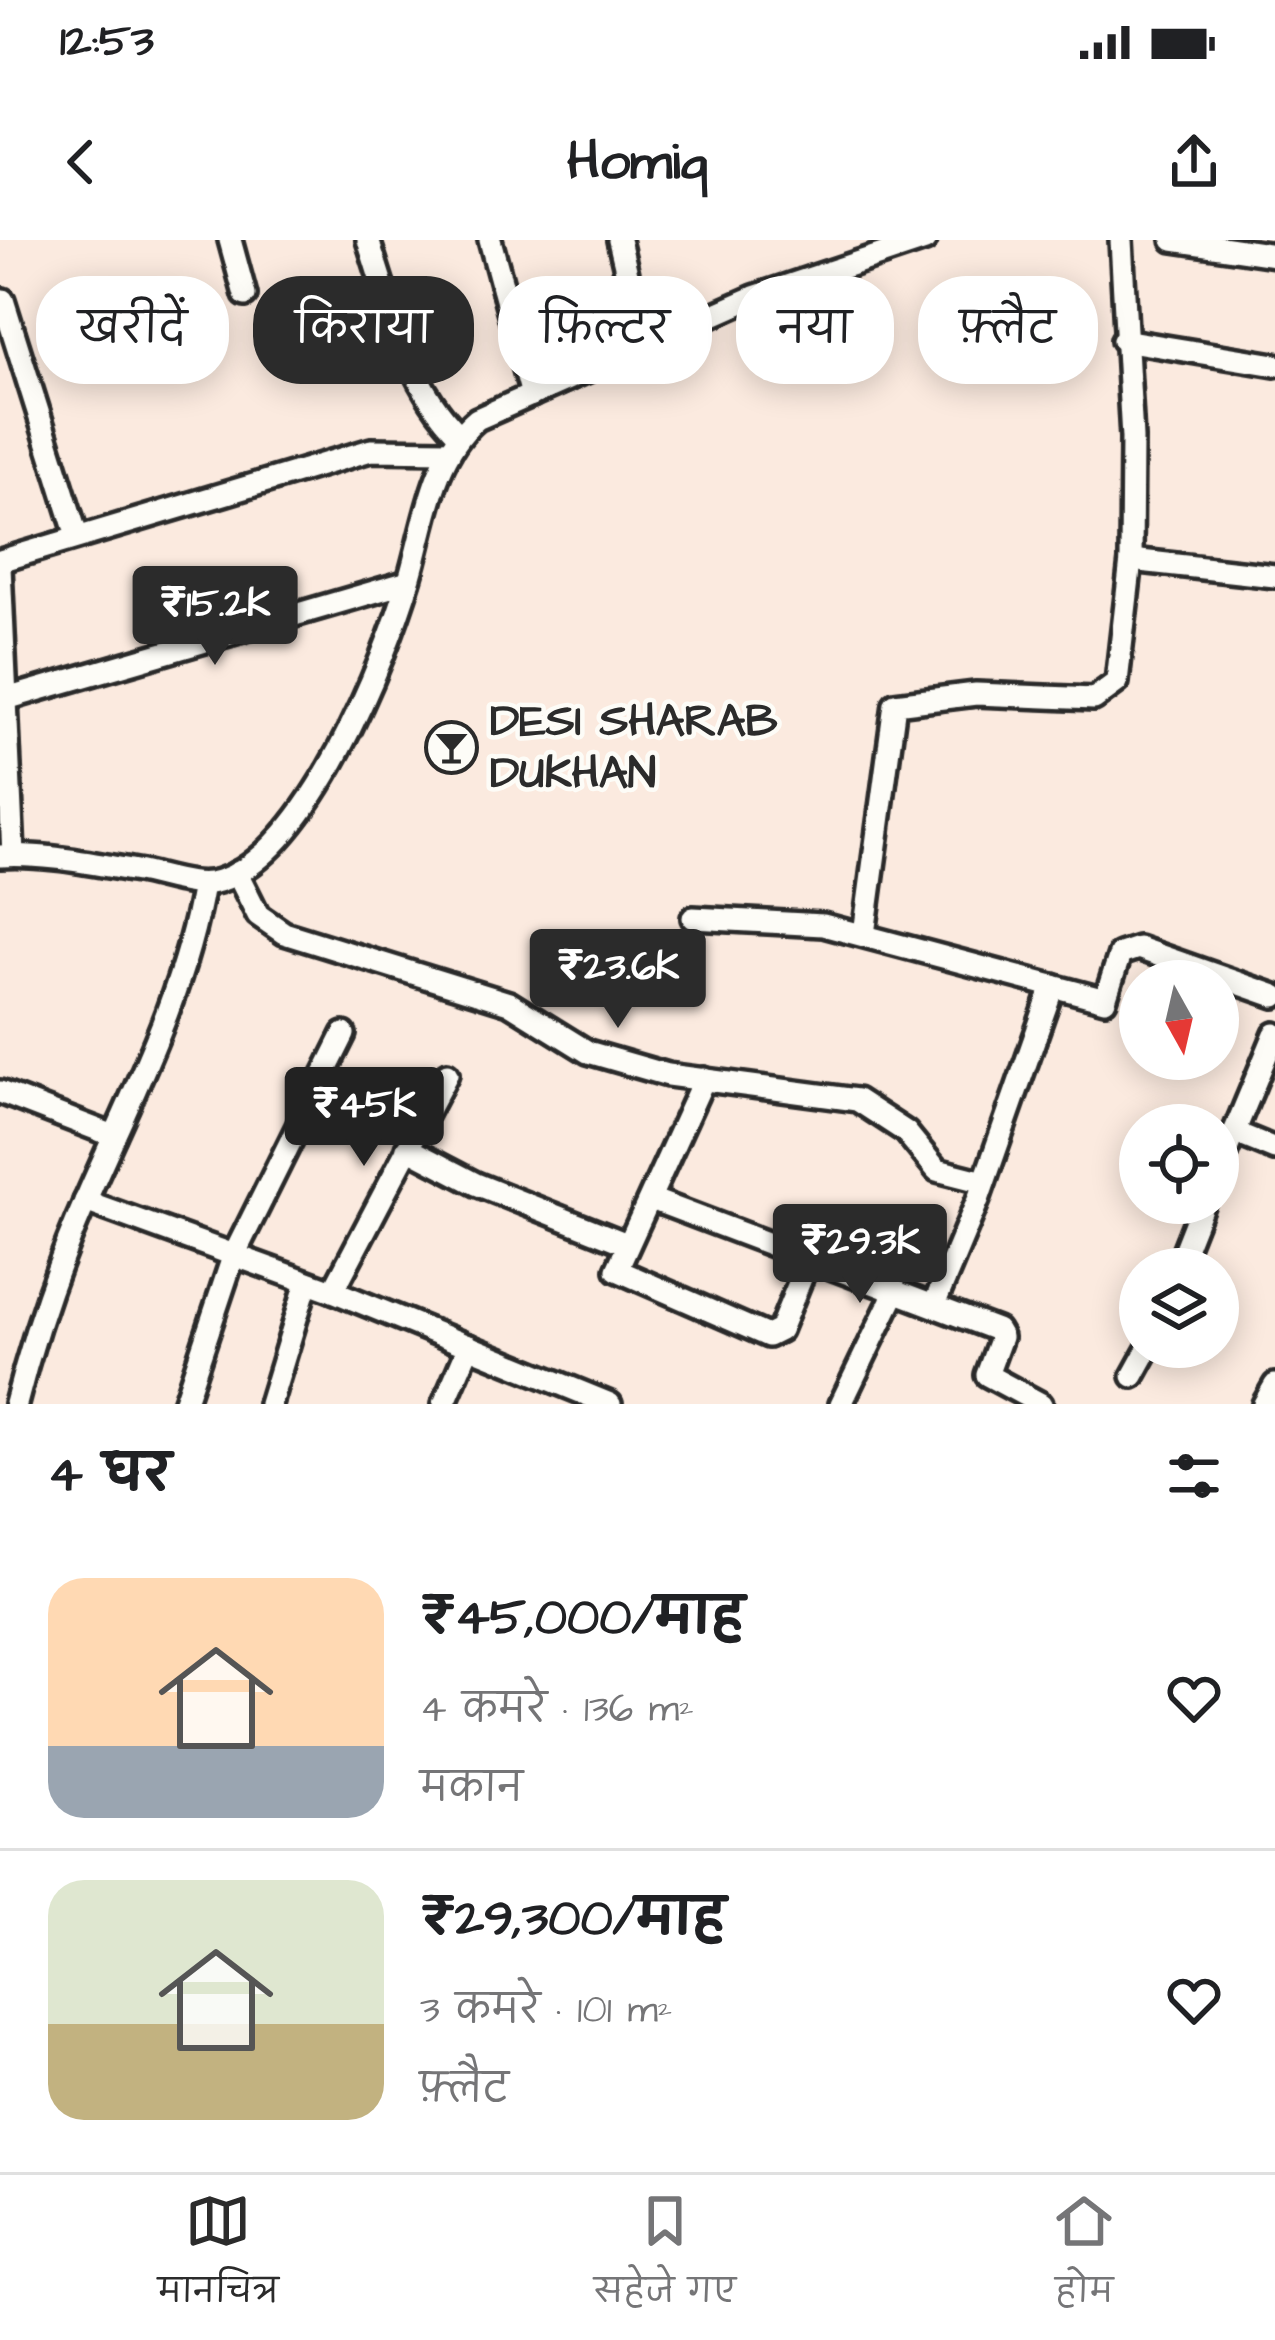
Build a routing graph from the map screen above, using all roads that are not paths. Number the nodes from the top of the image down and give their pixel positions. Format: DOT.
graph roads {
  1 [pos="230,240"];
  2 [pos="368,240"];
  3 [pos="490,240"];
  4 [pos="620,240"];
  5 [pos="925,240"];
  6 [pos="1121,240"];
  7 [pos="1173,240"];
  8 [pos="1275,255"];
  9 [pos="628,276"];
  10 [pos="245,295"];
  11 [pos="3,300"];
  12 [pos="712,316"];
  13 [pos="1123,340"];
  14 [pos="1275,365"];
  15 [pos="557,384"];
  16 [pos="532,395"];
  17 [pos="453,443"];
  18 [pos="77,536"];
  19 [pos="1131,560"];
  20 [pos="0,564"];
  21 [pos="1275,576"];
  22 [pos="408,582"];
  23 [pos="6,699"];
  24 [pos="6,856"];
  25 [pos="237,874"];
  26 [pos="202,884"];
  27 [pos="693,918"];
  28 [pos="864,934"];
  29 [pos="1053,986"];
  30 [pos="1275,996"];
  31 [pos="344,1034"];
  32 [pos="1275,1034"];
  33 [pos="447,1074"];
  34 [pos="704,1078"];
  35 [pos="0,1093"];
  36 [pos="1239,1124"];
  37 [pos="1239,1133"];
  38 [pos="114,1136"];
  39 [pos="407,1148"];
  40 [pos="1275,1148"];
  41 [pos="984,1182"];
  42 [pos="651,1199"];
  43 [pos="85,1202"];
  44 [pos="627,1244"];
  45 [pos="810,1256"];
  46 [pos="233,1257"];
  47 [pos="308,1282"];
  48 [pos="896,1289"];
  49 [pos="333,1291"];
  50 [pos="934,1305"];
  51 [pos="470,1346"];
  52 [pos="1137,1368"];
  53 [pos="1133,1376"];
  54 [pos="1275,1385"];
  55 [pos="16,1404"];
  56 [pos="184,1404"];
  57 [pos="270,1404"];
  58 [pos="444,1404"];
  59 [pos="610,1404"];
  60 [pos="841,1404"];
  61 [pos="1041,1404"];
  62 [pos="1264,1404"];
  1 -- 10 [label="street"];
  2 -- 17 [label="street"];
  3 -- 16 [label="street"];
  4 -- 9 [label="street"];
  5 -- 12 [label="street"];
  6 -- 13 [label="street"];
  7 -- 8 [label="street"];
  11 -- 18 [label="street"];
  13 -- 14 [label="street"];
  13 -- 19 [label="street"];
  15 -- 16 [label="street"];
  16 -- 17 [label="street"];
  17 -- 18 [label="street"];
  17 -- 22 [label="street"];
  18 -- 20 [label="street"];
  19 -- 21 [label="street"];
  19 -- 28 [label="street"];
  20 -- 23 [label="street"];
  22 -- 23 [label="street"];
  22 -- 25 [label="street"];
  23 -- 24 [label="street"];
  24 -- 26 [label="street"];
  25 -- 26 [label="street"];
  25 -- 34 [label="street"];
  26 -- 38 [label="street"];
  27 -- 28 [label="street"];
  28 -- 29 [label="street"];
  29 -- 30 [label="street"];
  29 -- 41 [label="street"];
  31 -- 46 [label="street"];
  32 -- 36 [label="street"];
  33 -- 39 [label="street"];
  34 -- 41 [label="street"];
  34 -- 42 [label="street"];
  35 -- 38 [label="street"];
  37 -- 40 [label="street"];
  38 -- 43 [label="street"];
  39 -- 44 [label="street"];
  39 -- 49 [label="street"];
  41 -- 50 [label="street"];
  42 -- 44 [label="street"];
  42 -- 45 [label="street"];
  43 -- 46 [label="street"];
  43 -- 55 [label="street"];
  44 -- 45 [label="street"];
  45 -- 48 [label="street"];
  46 -- 47 [label="street"];
  46 -- 56 [label="street"];
  47 -- 49 [label="street"];
  47 -- 57 [label="street"];
  48 -- 50 [label="street"];
  48 -- 60 [label="street"];
  49 -- 51 [label="street"];
  50 -- 61 [label="street"];
  51 -- 58 [label="street"];
  51 -- 59 [label="street"];
  52 -- 53 [label="street"];
  54 -- 62 [label="street"];
}
